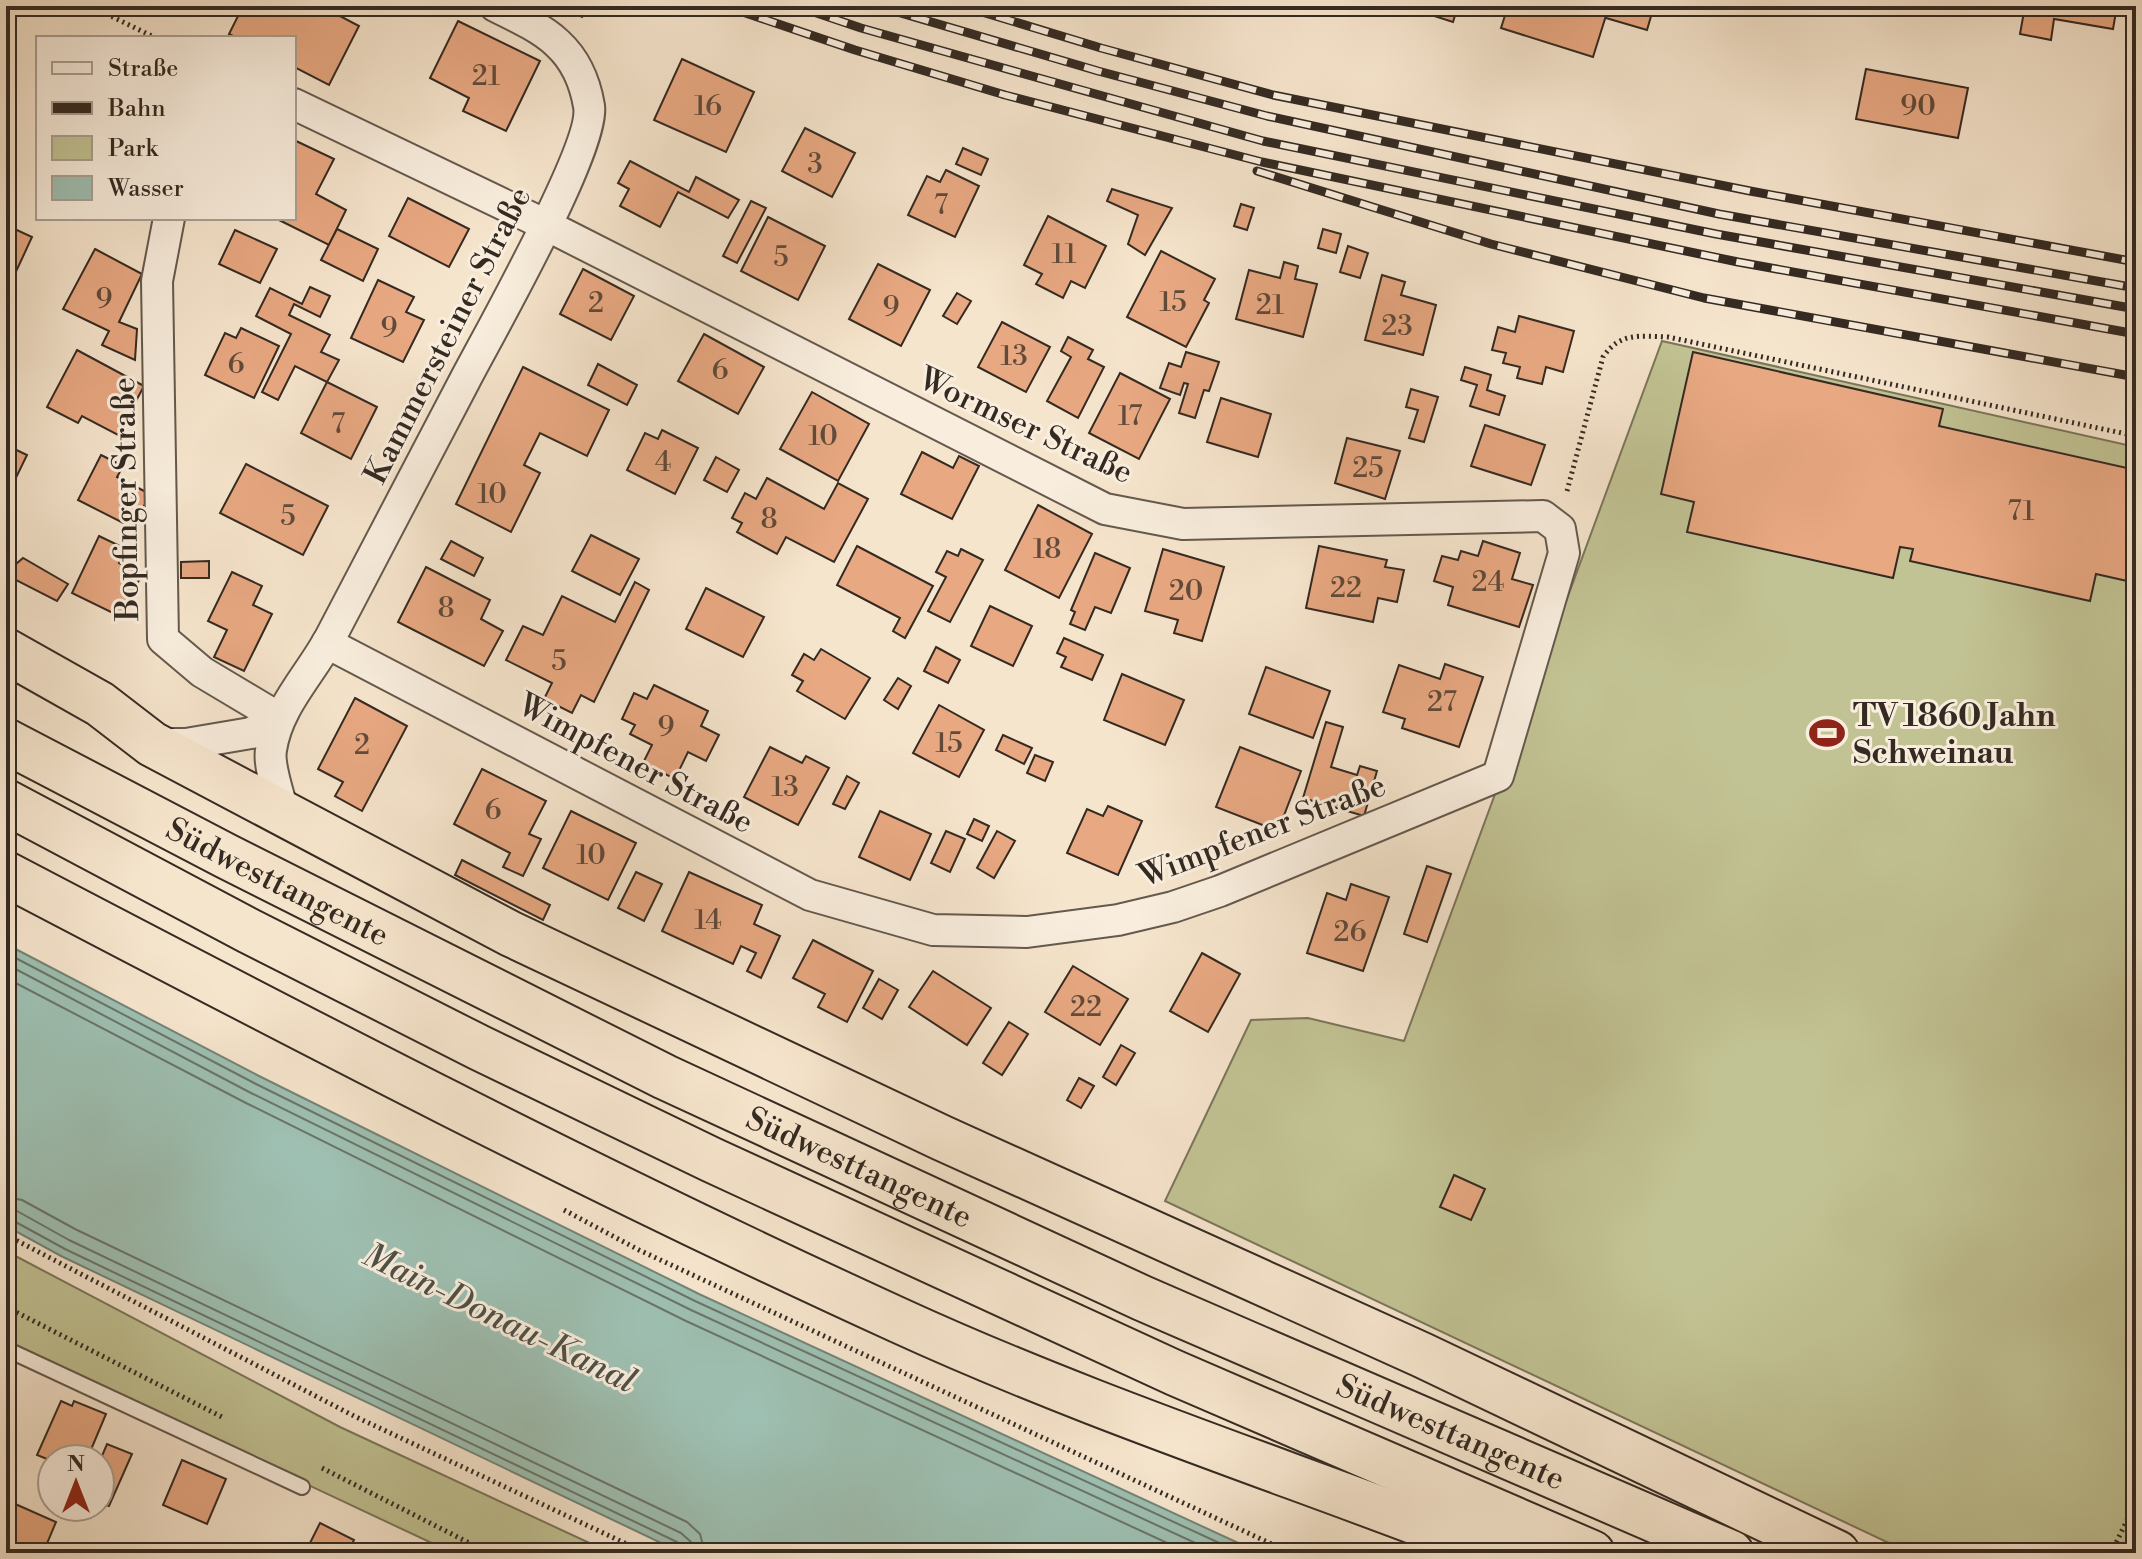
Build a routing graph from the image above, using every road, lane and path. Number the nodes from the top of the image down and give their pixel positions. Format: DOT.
graph roads {
  1 [pos="90,6"];
  2 [pos="495,6"];
  3 [pos="152,36"];
  4 [pos="296,105"];
  5 [pos="169,220"];
  6 [pos="546,225"];
  7 [pos="2136,436"];
  8 [pos="1560,529"];
  9 [pos="327,643"];
  10 [pos="6,651"];
  11 [pos="279,718"];
  12 [pos="6,741"];
  13 [pos="152,744"];
  14 [pos="6,802"];
  15 [pos="284,815"];
  16 [pos="6,874"];
  17 [pos="6,1235"];
  18 [pos="6,1349"];
  19 [pos="302,1487"];
  20 [pos="2136,1502"];
  21 [pos="646,1553"];
  22 [pos="1497,1553"];
  23 [pos="1592,1553"];
  24 [pos="1731,1553"];
  25 [pos="1837,1553"];
  26 [pos="2111,1553"];
  1 -- 3 [label="path"];
  2 -- 6 [label="street, Kammersteiner Straße"];
  4 -- 6 [label="street"];
  5 -- 11 [label="street, Bopfinger Straße"];
  6 -- 8 [label="street, Wormser Straße"];
  6 -- 9 [label="street, Kammersteiner Straße"];
  7 -- 8 [label="path"];
  8 -- 9 [label="street, Wimpfener Straße"];
  9 -- 11 [label="street, Kammersteiner Straße"];
  10 -- 13 [label="highway"];
  11 -- 13 [label="street"];
  11 -- 15 [label="street, Kammersteiner Straße"];
  12 -- 24 [label="highway, Südwesttangente"];
  13 -- 15 [label="highway"];
  14 -- 23 [label="highway, Südwesttangente"];
  15 -- 25 [label="highway"];
  16 -- 22 [label="highway"];
  17 -- 21 [label="path"];
  18 -- 19 [label="lane"];
  20 -- 26 [label="path"];
}
